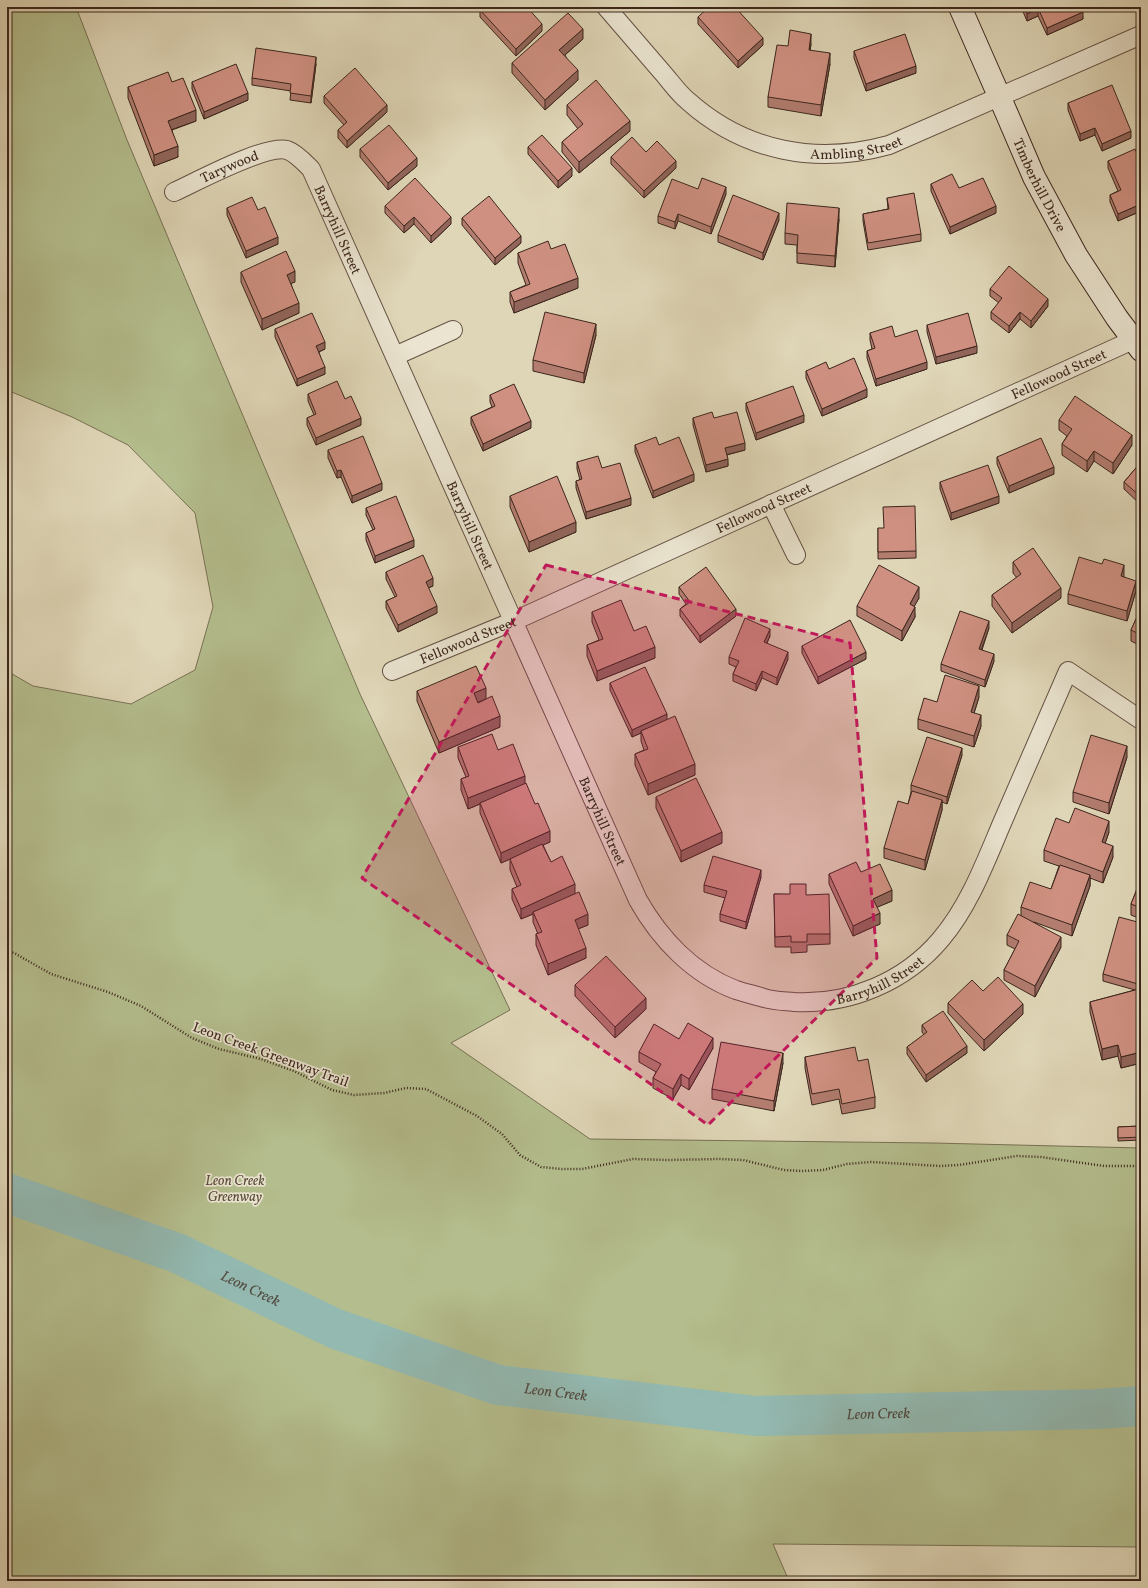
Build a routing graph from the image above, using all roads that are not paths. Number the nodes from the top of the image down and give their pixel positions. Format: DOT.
graph roads {
  1 [pos="606,7"];
  2 [pos="960,7"];
  3 [pos="1141,35"];
  4 [pos="1000,98"];
  5 [pos="288,150"];
  6 [pos="174,192"];
  7 [pos="453,330"];
  8 [pos="1137,345"];
  9 [pos="395,356"];
  10 [pos="772,504"];
  11 [pos="796,555"];
  12 [pos="514,621"];
  13 [pos="392,671"];
  14 [pos="1141,720"];
  1 -- 4 [label="street, Ambling Street"];
  2 -- 4 [label="street, Timberhill Drive"];
  3 -- 4 [label="street, Ambling Street"];
  4 -- 8 [label="street, Timberhill Drive"];
  5 -- 6 [label="street, Tarywood"];
  5 -- 9 [label="street, Barryhill Street"];
  7 -- 9 [label="street"];
  8 -- 10 [label="street, Fellowood Street"];
  9 -- 12 [label="street, Barryhill Street"];
  10 -- 11 [label="street"];
  10 -- 12 [label="street, Fellowood Street"];
  12 -- 13 [label="street, Fellowood Street"];
  12 -- 14 [label="street, Barryhill Street"];
}
